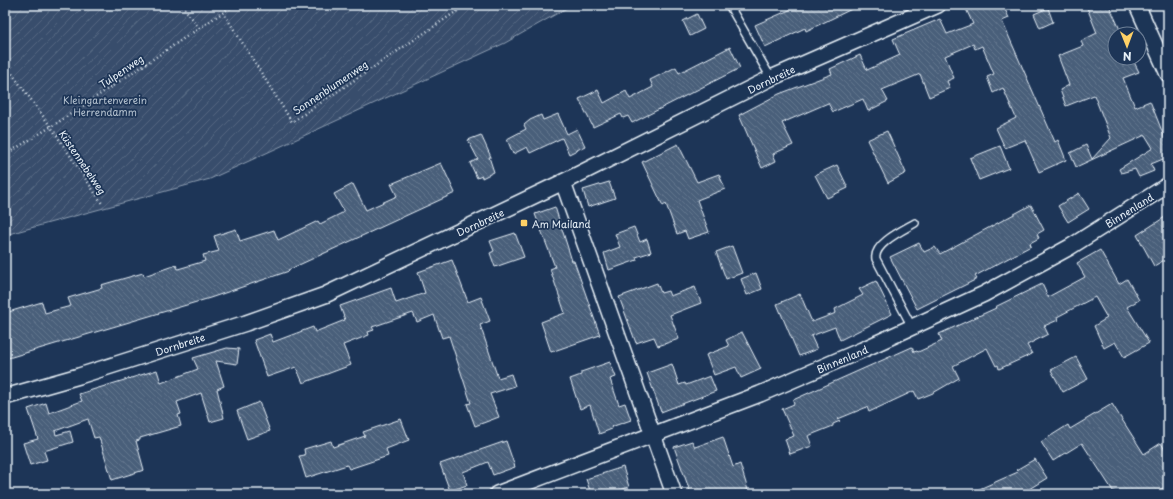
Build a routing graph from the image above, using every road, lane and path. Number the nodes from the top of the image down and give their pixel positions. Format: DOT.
graph roads {
  1 [pos="182,5"];
  2 [pos="234,5"];
  3 [pos="458,5"];
  4 [pos="730,5"];
  5 [pos="938,5"];
  6 [pos="1137,5"];
  7 [pos="913,10"];
  8 [pos="223,12"];
  9 [pos="199,28"];
  10 [pos="5,64"];
  11 [pos="1168,74"];
  12 [pos="771,78"];
  13 [pos="51,127"];
  14 [pos="5,156"];
  15 [pos="563,182"];
  16 [pos="1168,185"];
  17 [pos="103,205"];
  18 [pos="915,223"];
  19 [pos="912,327"];
  20 [pos="5,397"];
  21 [pos="652,436"];
  22 [pos="497,494"];
  23 [pos="674,494"];
  1 -- 9 [label="path"];
  2 -- 8 [label="path, Tulpenweg"];
  3 -- 8 [label="path, Sonnenblumenweg"];
  4 -- 12 [label="lane"];
  5 -- 7 [label="street, Dornbreite"];
  6 -- 11 [label="street"];
  7 -- 12 [label="street, Dornbreite"];
  8 -- 9 [label="path, Tulpenweg"];
  9 -- 13 [label="path, Tulpenweg"];
  10 -- 13 [label="path, Küstennebelweg"];
  12 -- 15 [label="street, Dornbreite"];
  13 -- 14 [label="path, Tulpenweg"];
  13 -- 17 [label="path, Küstennebelweg"];
  15 -- 20 [label="street, Dornbreite"];
  15 -- 21 [label="street"];
  16 -- 19 [label="street, Binnenland"];
  18 -- 19 [label="lane"];
  19 -- 21 [label="street, Binnenland"];
  21 -- 22 [label="street, Binnenland"];
  21 -- 23 [label="street"];
}
